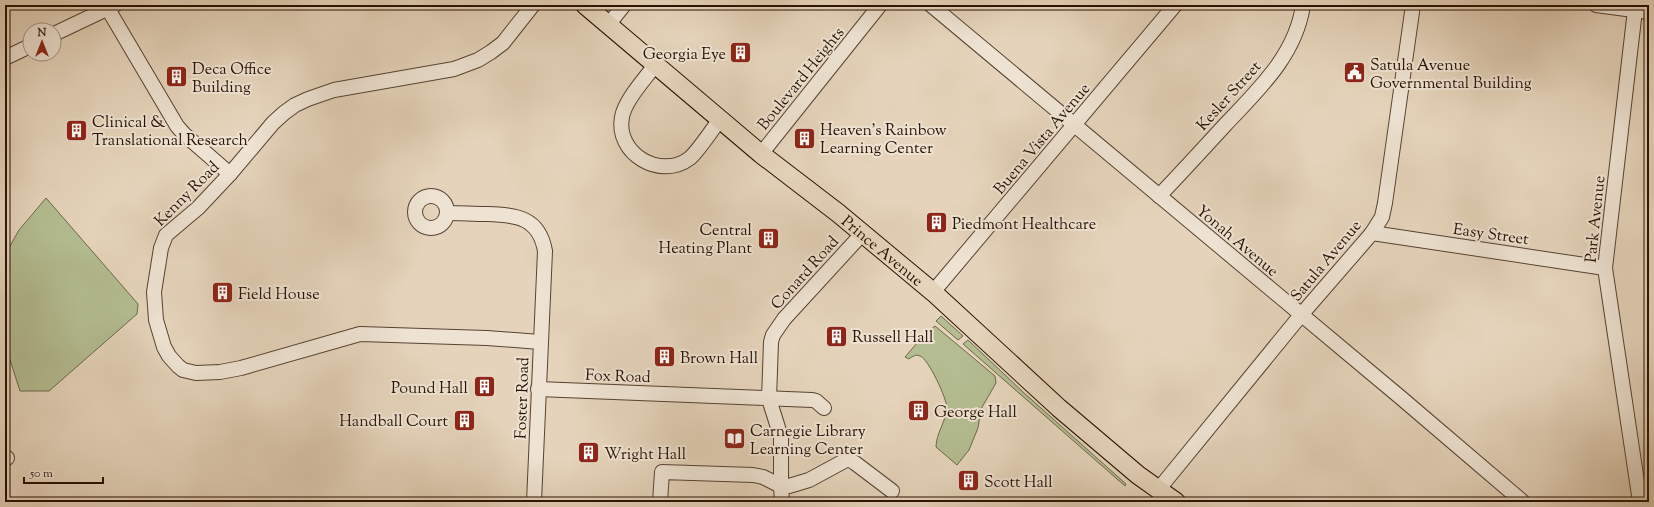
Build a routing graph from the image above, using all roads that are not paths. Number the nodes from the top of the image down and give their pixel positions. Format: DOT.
graph roads {
  1 [pos="533,5"];
  2 [pos="585,5"];
  3 [pos="624,5"];
  4 [pos="880,5"];
  5 [pos="931,5"];
  6 [pos="1175,5"];
  7 [pos="1303,5"];
  8 [pos="1413,5"];
  9 [pos="1596,5"];
  10 [pos="112,7"];
  11 [pos="1635,10"];
  12 [pos="1649,12"];
  13 [pos="608,25"];
  14 [pos="62,30"];
  15 [pos="22,50"];
  16 [pos="5,58"];
  17 [pos="655,65"];
  18 [pos="720,119"];
  19 [pos="1074,125"];
  20 [pos="761,154"];
  21 [pos="230,174"];
  22 [pos="1159,196"];
  23 [pos="447,213"];
  24 [pos="1372,233"];
  25 [pos="862,234"];
  26 [pos="1605,268"];
  27 [pos="933,292"];
  28 [pos="1301,315"];
  29 [pos="540,342"];
  30 [pos="538,389"];
  31 [pos="769,399"];
  32 [pos="824,408"];
  33 [pos="781,486"];
  34 [pos="892,491"];
  35 [pos="1153,496"];
  36 [pos="534,502"];
  37 [pos="660,502"];
  38 [pos="782,502"];
  39 [pos="1176,502"];
  40 [pos="1523,502"];
  41 [pos="1640,502"];
  1 -- 21 [label="street, Kenny Road"];
  2 -- 13 [label="main road, Prince Avenue"];
  3 -- 13 [label="street"];
  4 -- 20 [label="street, Boulevard Heights"];
  5 -- 19 [label="street, Yonah Avenue"];
  6 -- 19 [label="street, Buena Vista Avenue"];
  7 -- 22 [label="street, Kesler Street"];
  8 -- 24 [label="street, Satula Avenue"];
  9 -- 11 [label="street"];
  10 -- 14 [label="street"];
  10 -- 21 [label="street"];
  11 -- 12 [label="street"];
  11 -- 26 [label="street, Park Avenue"];
  13 -- 17 [label="main road, Prince Avenue"];
  15 -- 16 [label="street"];
  17 -- 18 [label="main road, Prince Avenue"];
  17 -- 18 [label="street"];
  18 -- 20 [label="main road, Prince Avenue"];
  19 -- 22 [label="street, Yonah Avenue"];
  19 -- 27 [label="street, Buena Vista Avenue"];
  20 -- 25 [label="main road, Prince Avenue"];
  21 -- 29 [label="street, Kenny Road"];
  22 -- 28 [label="street, Yonah Avenue"];
  23 -- 29 [label="street, Foster Road"];
  24 -- 26 [label="street, Easy Street"];
  24 -- 28 [label="street, Satula Avenue"];
  25 -- 27 [label="main road, Prince Avenue"];
  25 -- 31 [label="street, Conard Road"];
  26 -- 41 [label="street, Park Avenue"];
  27 -- 35 [label="main road, Prince Avenue"];
  28 -- 35 [label="street, Satula Avenue"];
  28 -- 40 [label="street, Yonah Avenue"];
  29 -- 30 [label="street, Foster Road"];
  30 -- 31 [label="street, Fox Road"];
  30 -- 36 [label="street, Foster Road"];
  31 -- 32 [label="street, Fox Road"];
  31 -- 33 [label="street"];
  33 -- 34 [label="street"];
  33 -- 37 [label="street"];
  33 -- 38 [label="street"];
  35 -- 39 [label="main road, Prince Avenue"];
}
